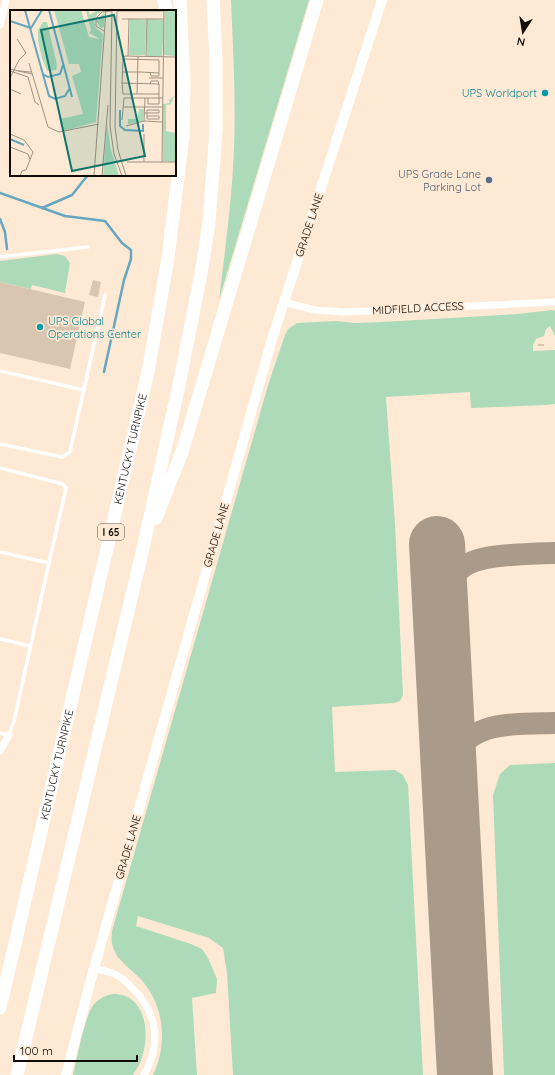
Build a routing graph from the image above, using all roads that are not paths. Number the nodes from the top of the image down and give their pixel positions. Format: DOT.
graph roads {
  1 [pos="6,0"];
  2 [pos="164,0"];
  3 [pos="180,0"];
  4 [pos="213,0"];
  5 [pos="317,0"];
  6 [pos="382,0"];
  7 [pos="166,10"];
  8 [pos="0,25"];
  9 [pos="176,38"];
  10 [pos="183,49"];
  11 [pos="88,247"];
  12 [pos="0,257"];
  13 [pos="105,295"];
  14 [pos="283,302"];
  15 [pos="555,302"];
  16 [pos="0,371"];
  17 [pos="84,390"];
  18 [pos="0,444"];
  19 [pos="0,468"];
  20 [pos="0,552"];
  21 [pos="141,557"];
  22 [pos="49,563"];
  23 [pos="0,639"];
  24 [pos="30,646"];
  25 [pos="0,733"];
  26 [pos="9,735"];
  27 [pos="0,751"];
  28 [pos="94,968"];
  29 [pos="0,1008"];
  30 [pos="17,1075"];
  31 [pos="66,1075"];
  32 [pos="144,1075"];
  1 -- 8 [label="street"];
  2 -- 7 [label="highway"];
  3 -- 10 [label="highway, KENTUCKY TURNPIKE / I 65"];
  4 -- 21 [label="highway"];
  5 -- 21 [label="highway"];
  6 -- 14 [label="main road, GRADE LANE"];
  9 -- 10 [label="highway"];
  10 -- 29 [label="highway, KENTUCKY TURNPIKE / I 65"];
  11 -- 12 [label="lane"];
  13 -- 17 [label="lane"];
  14 -- 15 [label="street, MIDFIELD ACCESS"];
  14 -- 28 [label="main road, GRADE LANE"];
  16 -- 17 [label="lane"];
  17 -- 18 [label="lane"];
  19 -- 22 [label="lane"];
  20 -- 22 [label="lane"];
  21 -- 30 [label="highway"];
  22 -- 24 [label="lane"];
  23 -- 24 [label="lane"];
  24 -- 26 [label="lane"];
  25 -- 26 [label="lane"];
  26 -- 27 [label="street"];
  28 -- 31 [label="main road, GRADE LANE"];
  28 -- 32 [label="street"];
}
